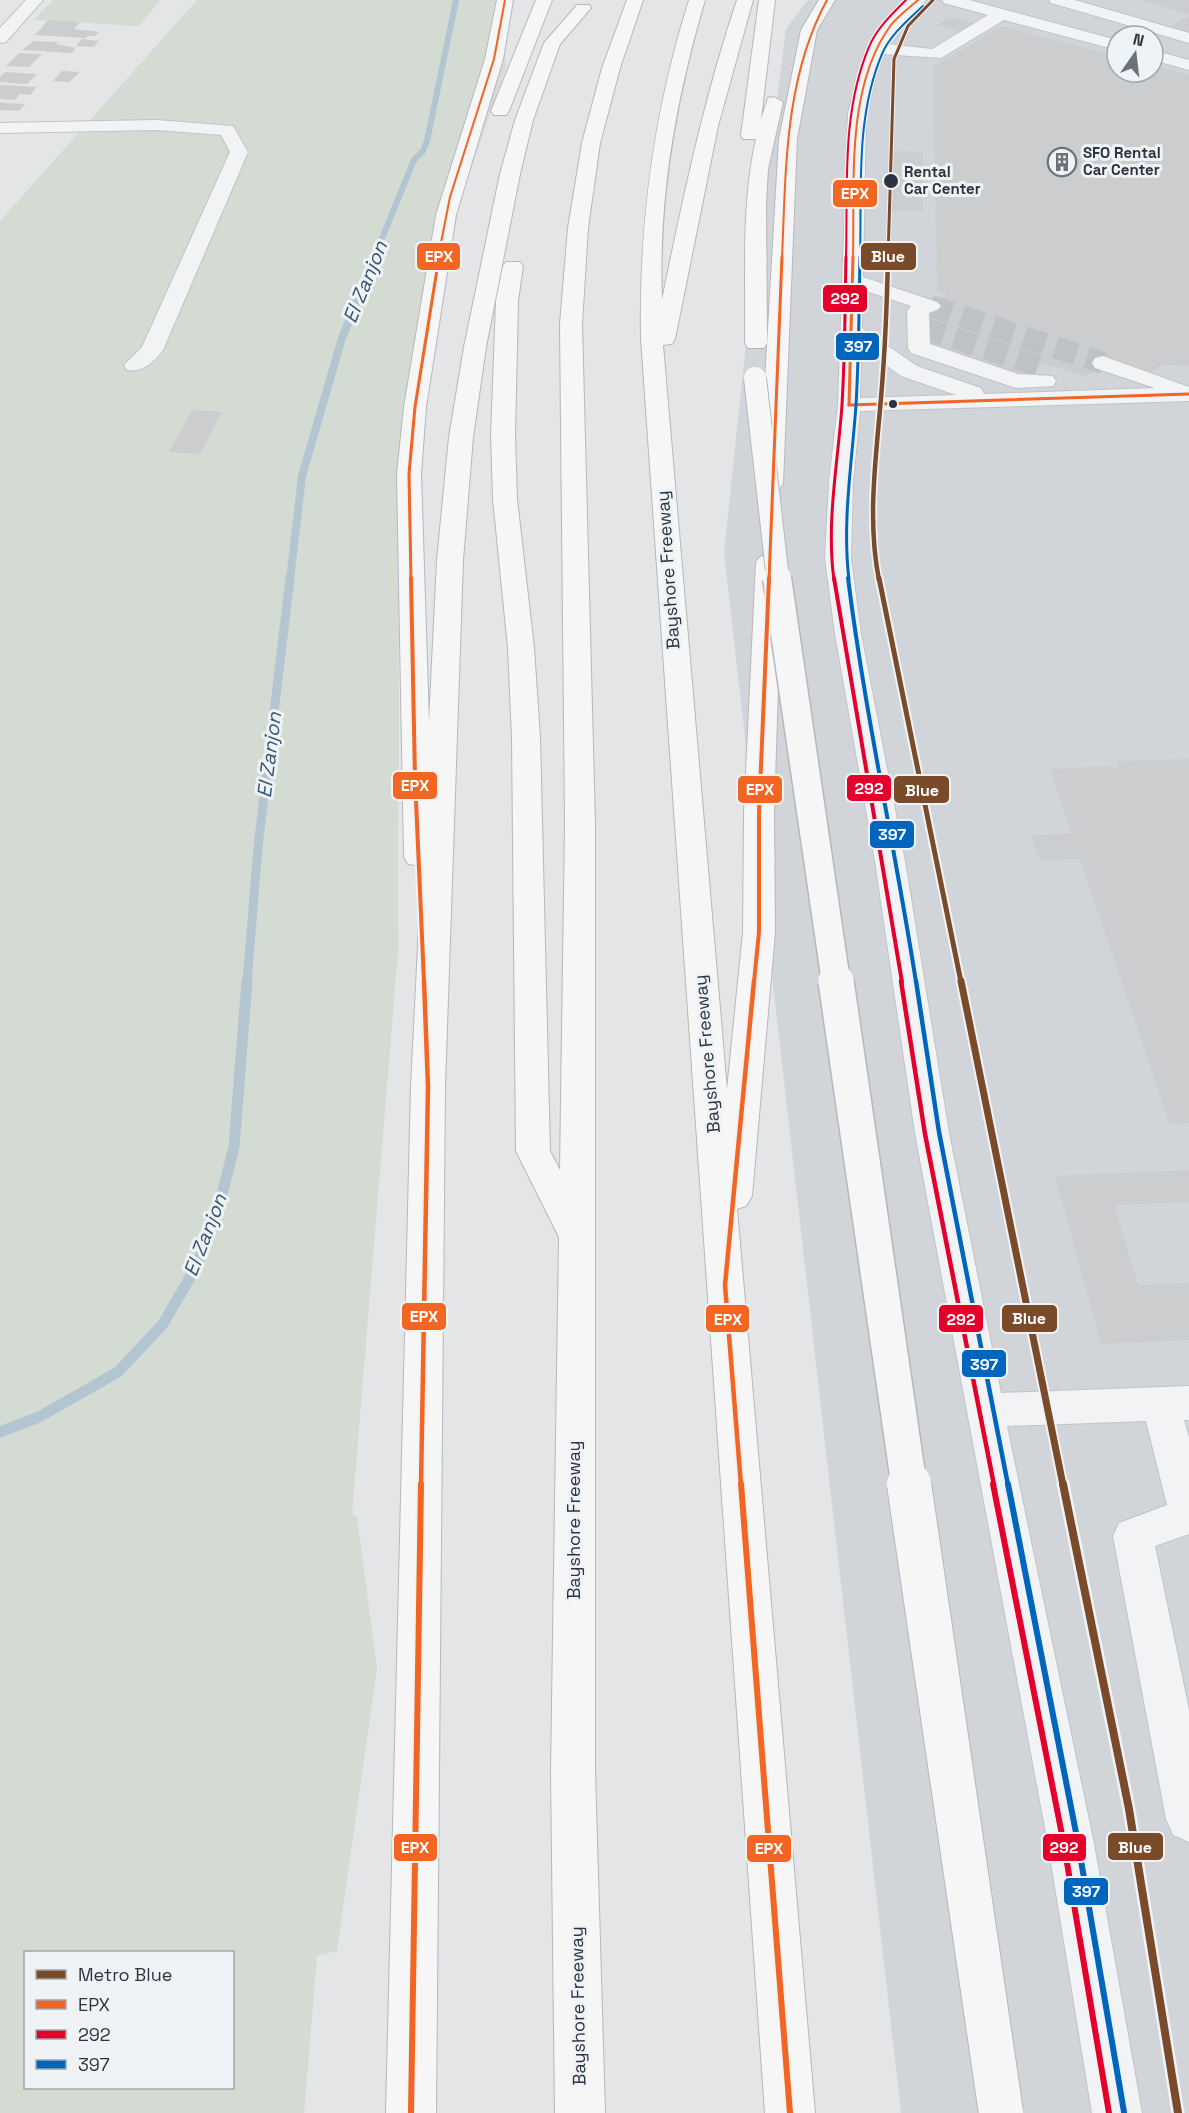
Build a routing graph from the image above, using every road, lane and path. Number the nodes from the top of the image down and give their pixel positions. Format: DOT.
graph roads {
  1 [pos="35,0"];
  2 [pos="505,0"];
  3 [pos="544,0"];
  4 [pos="635,0"];
  5 [pos="697,0"];
  6 [pos="745,0"];
  7 [pos="766,0"];
  8 [pos="827,0"];
  9 [pos="883,0"];
  10 [pos="918,0"];
  11 [pos="950,0"];
  12 [pos="1057,0"];
  13 [pos="584,4"];
  14 [pos="1000,7"];
  15 [pos="1105,31"];
  16 [pos="0,38"];
  17 [pos="1189,38"];
  18 [pos="1105,41"];
  19 [pos="1165,46"];
  20 [pos="875,48"];
  21 [pos="1189,53"];
  22 [pos="1165,58"];
  23 [pos="1189,65"];
  24 [pos="779,81"];
  25 [pos="857,113"];
  26 [pos="544,119"];
  27 [pos="0,128"];
  28 [pos="492,133"];
  29 [pos="484,155"];
  30 [pos="753,169"];
  31 [pos="522,214"];
  32 [pos="852,280"];
  33 [pos="851,330"];
  34 [pos="135,365"];
  35 [pos="1039,366"];
  36 [pos="1086,374"];
  37 [pos="655,385"];
  38 [pos="1189,393"];
  39 [pos="995,399"];
  40 [pos="849,405"];
  41 [pos="415,407"];
  42 [pos="428,1086"];
  43 [pos="575,1233"];
  44 [pos="726,1285"];
  45 [pos="1175,1404"];
  46 [pos="985,1410"];
  47 [pos="1189,1514"];
  48 [pos="1189,1819"];
  49 [pos="411,2113"];
  50 [pos="580,2113"];
  51 [pos="790,2113"];
  52 [pos="1001,2113"];
  53 [pos="1117,2113"];
  1 -- 16 [label="street"];
  2 -- 41 [label="highway"];
  3 -- 28 [label="highway"];
  4 -- 43 [label="highway, Bayshore Freeway"];
  5 -- 37 [label="highway, Bayshore Freeway"];
  6 -- 37 [label="highway"];
  7 -- 30 [label="highway"];
  8 -- 44 [label="highway"];
  9 -- 25 [label="street"];
  10 -- 20 [label="street"];
  11 -- 14 [label="street"];
  12 -- 17 [label="street"];
  13 -- 26 [label="highway"];
  13 -- 42 [label="highway"];
  14 -- 15 [label="street"];
  14 -- 18 [label="street"];
  14 -- 20 [label="street"];
  19 -- 21 [label="street"];
  20 -- 25 [label="street"];
  22 -- 23 [label="street"];
  24 -- 30 [label="highway"];
  25 -- 32 [label="street"];
  27 -- 34 [label="street"];
  29 -- 41 [label="highway"];
  30 -- 52 [label="highway, bridge"];
  31 -- 43 [label="highway"];
  32 -- 33 [label="street"];
  32 -- 36 [label="street"];
  33 -- 39 [label="street"];
  33 -- 40 [label="street"];
  35 -- 36 [label="street"];
  36 -- 38 [label="street"];
  37 -- 44 [label="highway, Bayshore Freeway"];
  38 -- 39 [label="street"];
  39 -- 40 [label="street"];
  40 -- 46 [label="street"];
  41 -- 42 [label="highway"];
  42 -- 49 [label="highway"];
  43 -- 50 [label="highway, Bayshore Freeway"];
  44 -- 51 [label="highway, Bayshore Freeway"];
  45 -- 46 [label="street"];
  45 -- 47 [label="street"];
  46 -- 53 [label="street"];
  47 -- 48 [label="street"];
}
